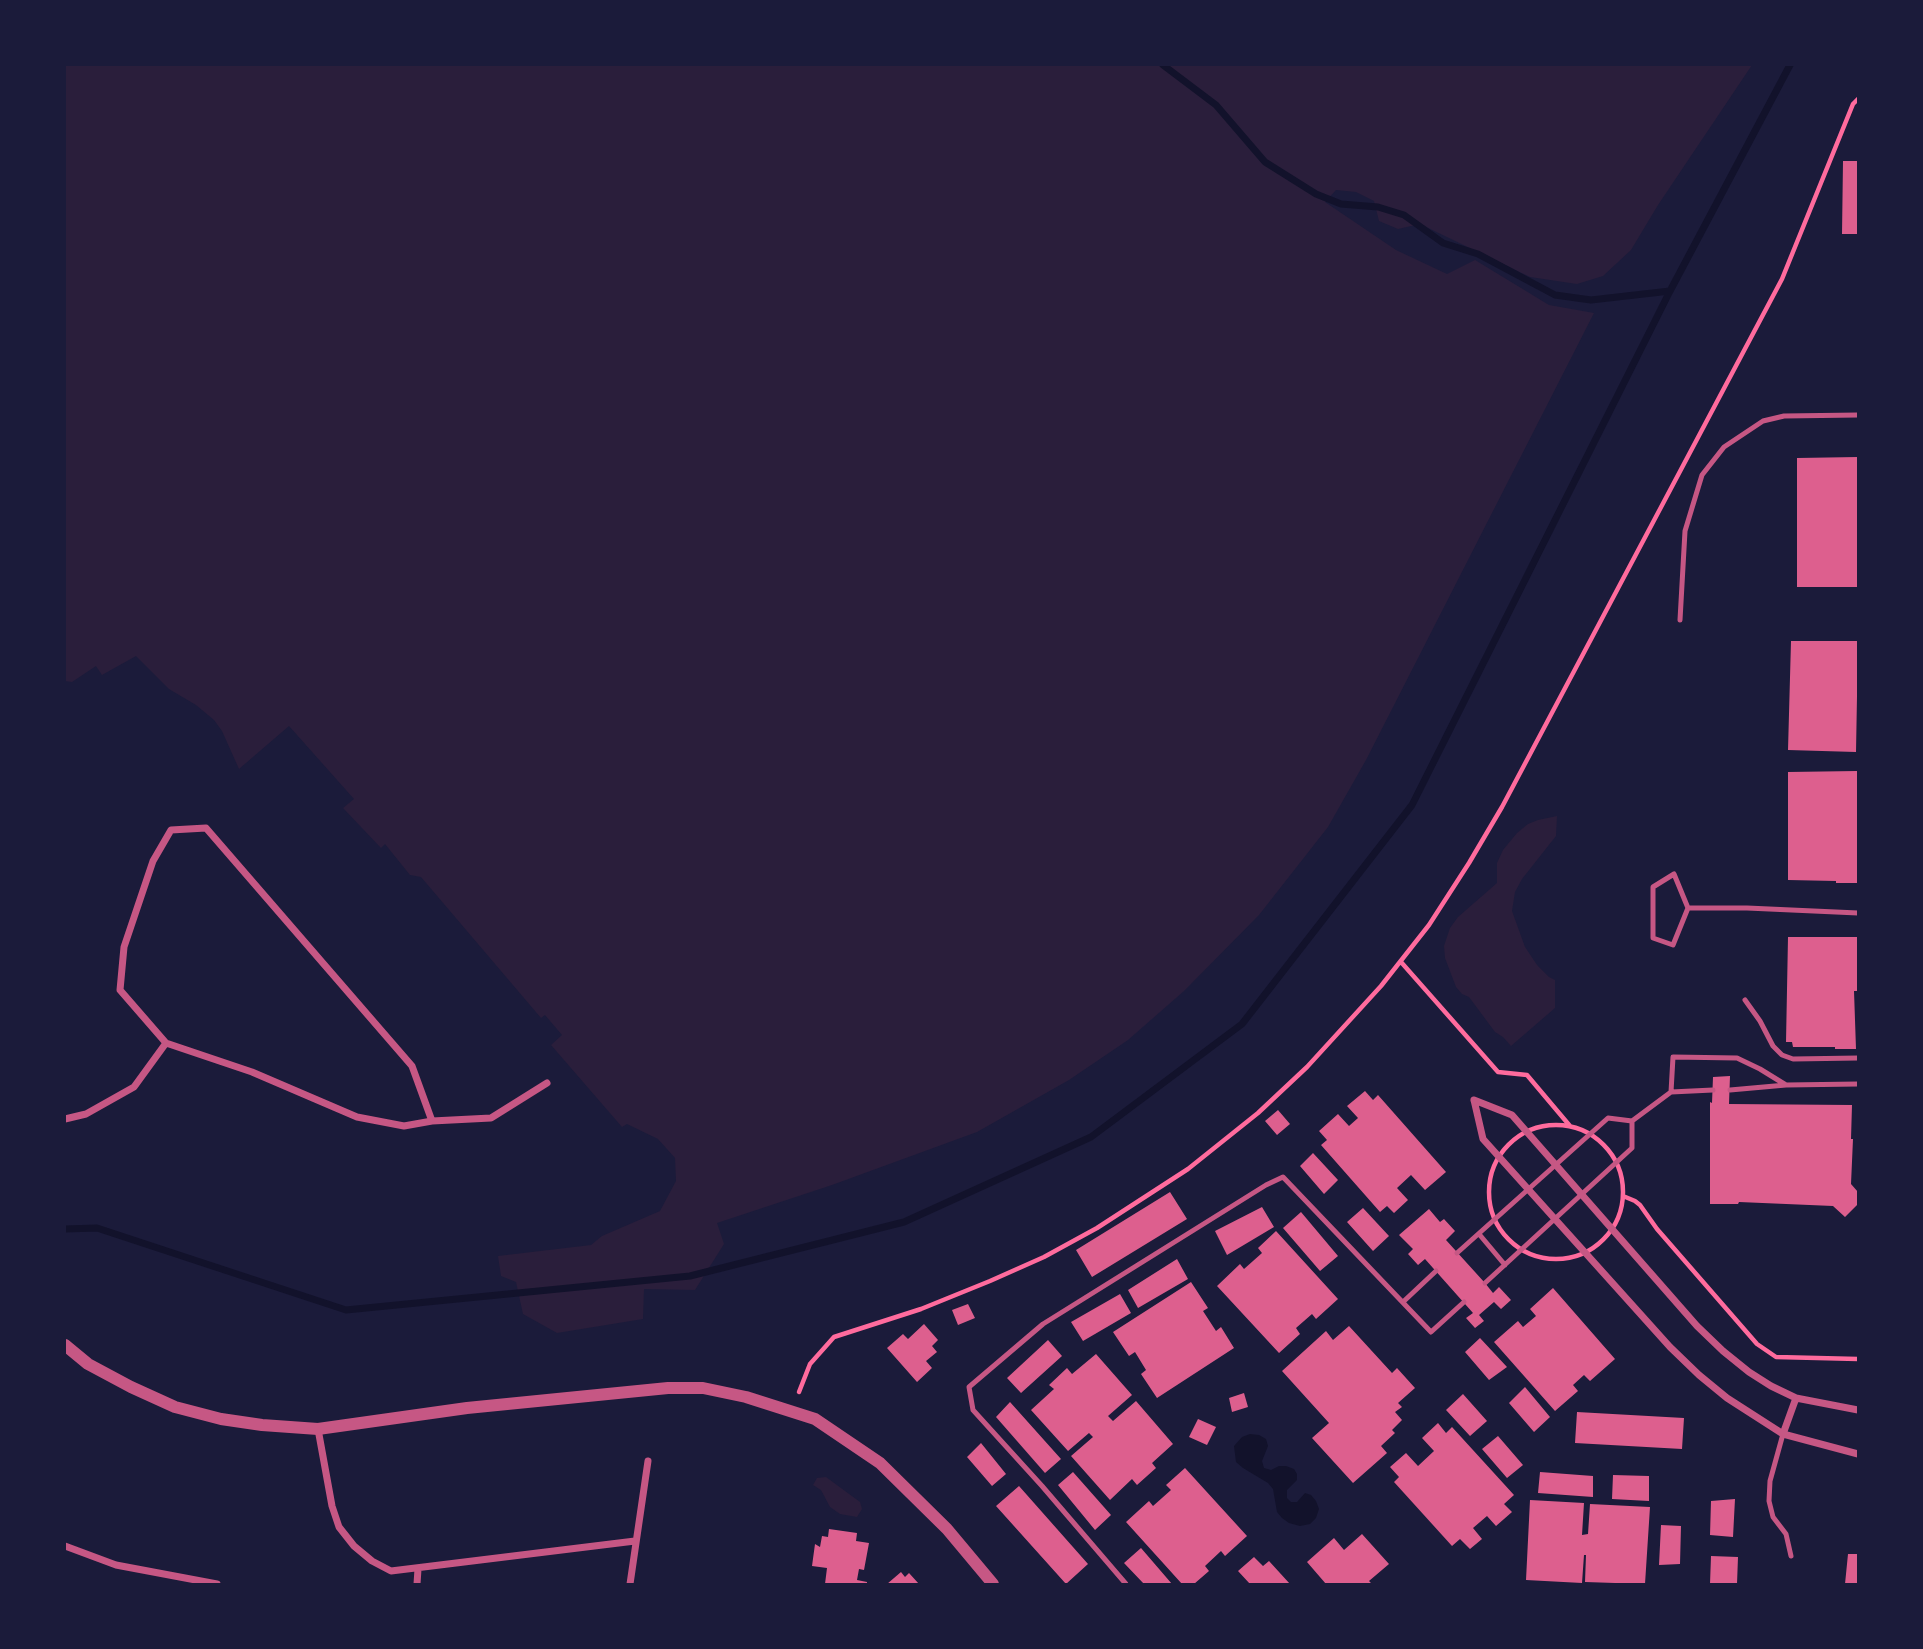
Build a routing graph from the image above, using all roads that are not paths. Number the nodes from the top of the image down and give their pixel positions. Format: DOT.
graph roads {
  1 [pos="1858,415"];
  2 [pos="1680,620"];
  3 [pos="1688,908"];
  4 [pos="1858,913"];
  5 [pos="1745,1000"];
  6 [pos="166,1043"];
  7 [pos="1858,1058"];
  8 [pos="547,1083"];
  9 [pos="1858,1084"];
  10 [pos="1786,1085"];
  11 [pos="1713,1090"];
  12 [pos="1730,1090"];
  13 [pos="1671,1092"];
  14 [pos="65,1119"];
  15 [pos="432,1121"];
  16 [pos="1632,1121"];
  17 [pos="1556,1165"];
  18 [pos="1528,1190"];
  19 [pos="1582,1194"];
  20 [pos="1555,1219"];
  21 [pos="1479,1234"];
  22 [pos="1457,1253"];
  23 [pos="1505,1265"];
  24 [pos="1436,1271"];
  25 [pos="1485,1283"];
  26 [pos="1403,1302"];
  27 [pos="1464,1302"];
  28 [pos="65,1345"];
  29 [pos="1796,1398"];
  30 [pos="1858,1410"];
  31 [pos="318,1429"];
  32 [pos="1783,1434"];
  33 [pos="1858,1454"];
  34 [pos="648,1461"];
  35 [pos="635,1541"];
  36 [pos="65,1546"];
  37 [pos="1791,1556"];
  38 [pos="418,1569"];
  39 [pos="217,1584"];
  40 [pos="416,1584"];
  41 [pos="630,1584"];
  42 [pos="993,1584"];
  43 [pos="1126,1584"];
  1 -- 2 [label="lane"];
  3 -- 3 [label="lane"];
  3 -- 4 [label="lane"];
  5 -- 7 [label="lane"];
  6 -- 14 [label="street"];
  6 -- 15 [label="street"];
  6 -- 15 [label="street"];
  8 -- 15 [label="street"];
  9 -- 10 [label="lane"];
  10 -- 12 [label="lane"];
  10 -- 13 [label="lane"];
  11 -- 13 [label="lane"];
  13 -- 16 [label="lane"];
  16 -- 17 [label="lane"];
  16 -- 19 [label="lane"];
  17 -- 18 [label="lane"];
  17 -- 18 [label="street"];
  17 -- 19 [label="street"];
  18 -- 20 [label="street"];
  18 -- 21 [label="lane"];
  19 -- 20 [label="lane"];
  19 -- 29 [label="street"];
  20 -- 23 [label="lane"];
  20 -- 32 [label="street"];
  21 -- 22 [label="lane"];
  21 -- 23 [label="lane"];
  23 -- 25 [label="lane"];
  24 -- 26 [label="lane"];
  26 -- 27 [label="lane"];
  26 -- 43 [label="lane"];
  28 -- 31 [label="street"];
  29 -- 30 [label="street"];
  29 -- 32 [label="street"];
  31 -- 38 [label="street"];
  31 -- 42 [label="street"];
  32 -- 33 [label="street"];
  32 -- 37 [label="lane"];
  34 -- 35 [label="street"];
  35 -- 38 [label="street"];
  35 -- 41 [label="street"];
  36 -- 39 [label="street"];
  38 -- 40 [label="street"];
}
